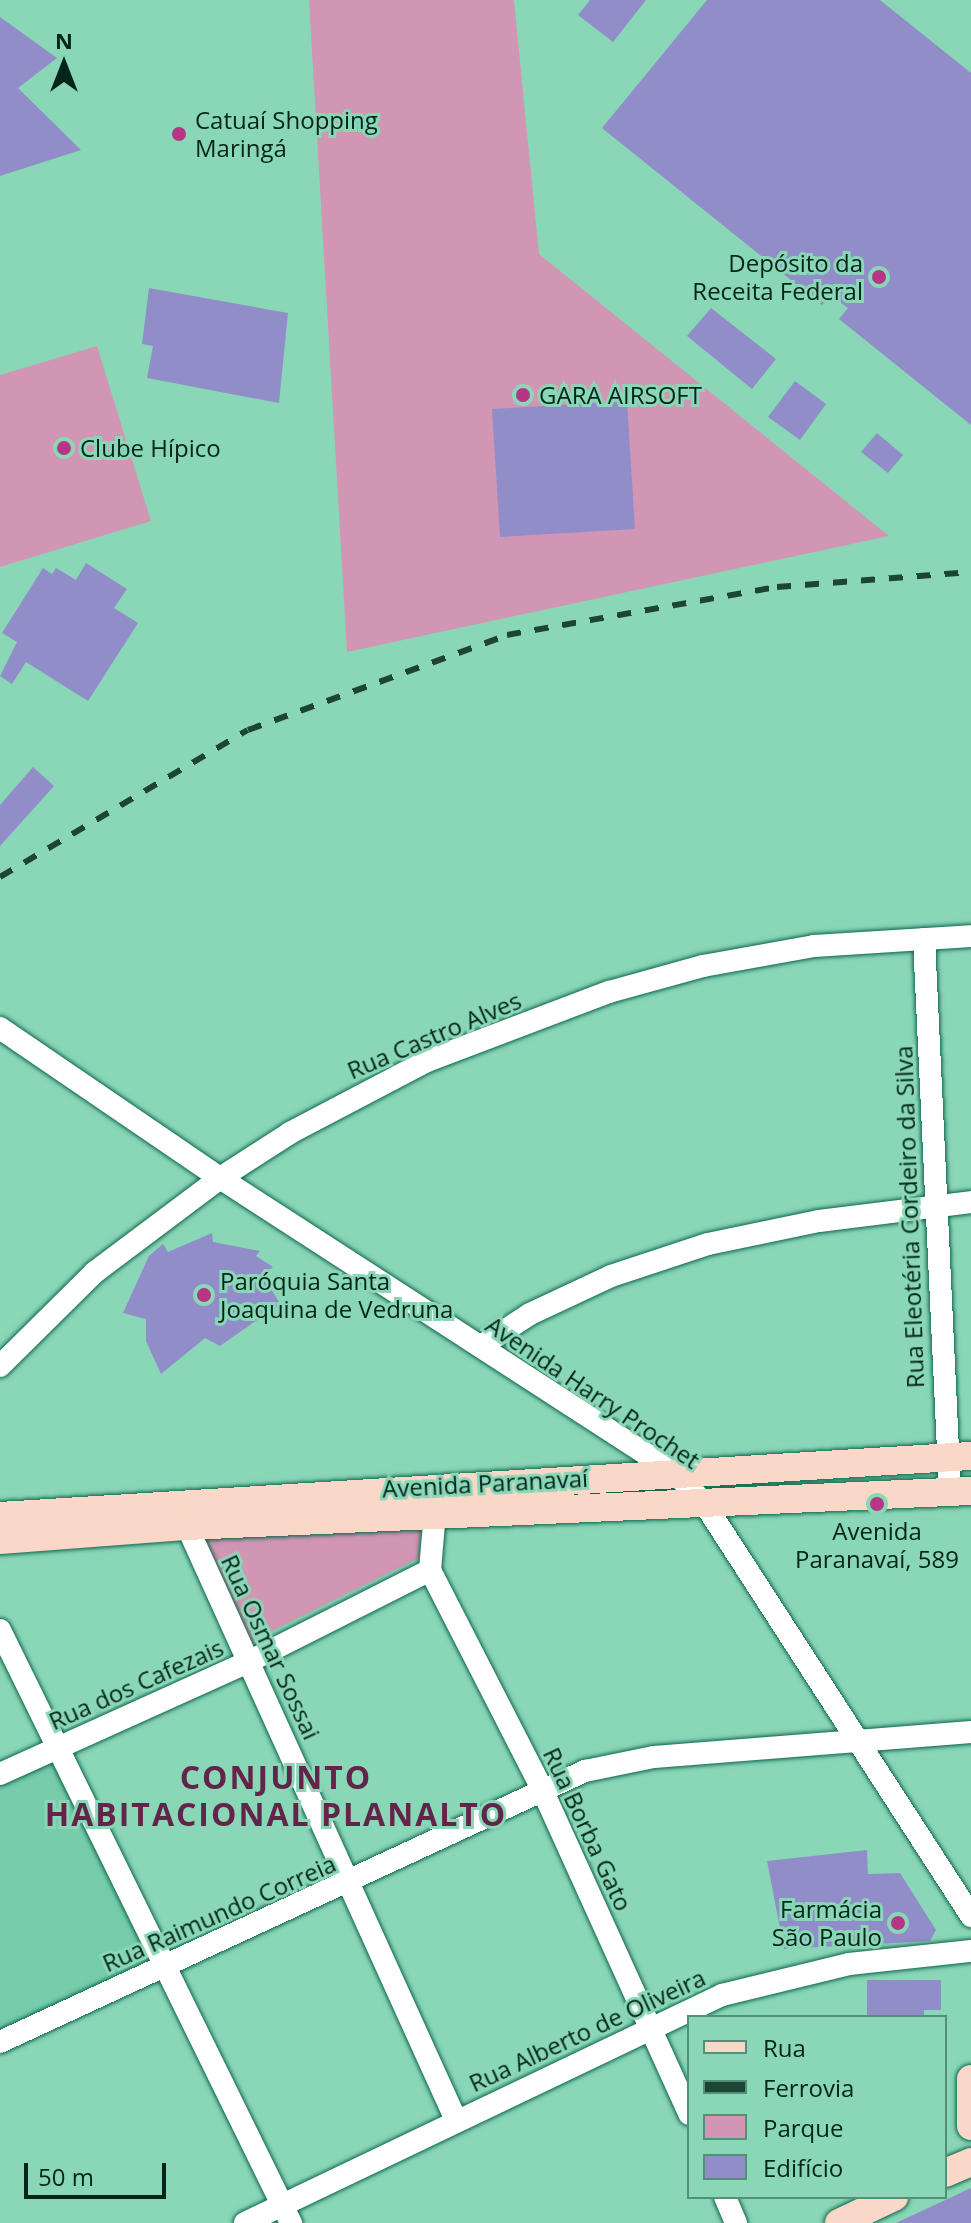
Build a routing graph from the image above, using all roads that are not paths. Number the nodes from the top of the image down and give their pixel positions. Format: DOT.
graph roads {
  1 [pos="971,936"];
  2 [pos="924,939"];
  3 [pos="0,1028"];
  4 [pos="220,1178"];
  5 [pos="971,1202"];
  6 [pos="933,1204"];
  7 [pos="481,1346"];
  8 [pos="0,1366"];
  9 [pos="958,1458"];
  10 [pos="674,1472"];
  11 [pos="435,1486"];
  12 [pos="960,1491"];
  13 [pos="704,1503"];
  14 [pos="182,1514"];
  15 [pos="437,1515"];
  16 [pos="0,1516"];
  17 [pos="0,1540"];
  18 [pos="430,1570"];
  19 [pos="0,1630"];
  20 [pos="248,1662"];
  21 [pos="971,1732"];
  22 [pos="858,1738"];
  23 [pos="61,1745"];
  24 [pos="0,1774"];
  25 [pos="541,1787"];
  26 [pos="350,1883"];
  27 [pos="971,1916"];
  28 [pos="971,1951"];
  29 [pos="166,1964"];
  30 [pos="652,2030"];
  31 [pos="0,2042"];
  32 [pos="971,2079"];
  33 [pos="687,2109"];
  34 [pos="456,2120"];
  35 [pos="971,2126"];
  36 [pos="971,2162"];
  37 [pos="947,2172"];
  38 [pos="726,2199"];
  39 [pos="890,2199"];
  40 [pos="287,2214"];
  41 [pos="245,2223"];
  42 [pos="736,2223"];
  43 [pos="839,2223"];
  1 -- 2 [label="street, Rua Castro Alves"];
  2 -- 4 [label="street, Rua Castro Alves"];
  2 -- 6 [label="street, Rua Eleotéria Cordeiro da Silva"];
  3 -- 4 [label="street, Avenida Harry Prochet"];
  4 -- 7 [label="street, Avenida Harry Prochet"];
  4 -- 8 [label="street, Rua Castro Alves"];
  5 -- 6 [label="street"];
  6 -- 7 [label="street"];
  6 -- 9 [label="street, Rua Eleotéria Cordeiro da Silva"];
  7 -- 10 [label="street, Avenida Harry Prochet"];
  9 -- 10 [label="main road, Avenida Paranavaí"];
  9 -- 12 [label="street, Rua Eleotéria Cordeiro da Silva"];
  10 -- 11 [label="main road, Avenida Paranavaí"];
  10 -- 13 [label="street, Avenida Harry Prochet"];
  11 -- 14 [label="main road, Avenida Paranavaí"];
  11 -- 15 [label="street"];
  12 -- 13 [label="main road, Avenida Paranavaí"];
  13 -- 15 [label="main road, Avenida Paranavaí"];
  13 -- 22 [label="street, Avenida Harry Prochet"];
  14 -- 15 [label="main road, Avenida Paranavaí"];
  14 -- 16 [label="main road, Avenida Paranavaí"];
  14 -- 17 [label="main road, Avenida Paranavaí"];
  14 -- 20 [label="street, Rua Osmar Sossai"];
  15 -- 18 [label="street"];
  18 -- 20 [label="street, Rua dos Cafezais"];
  18 -- 25 [label="street, Rua Borba Gato"];
  19 -- 23 [label="street"];
  20 -- 23 [label="street, Rua dos Cafezais"];
  20 -- 26 [label="street, Rua Osmar Sossai"];
  21 -- 22 [label="street, Rua Raimundo Correia"];
  22 -- 25 [label="street, Rua Raimundo Correia"];
  22 -- 27 [label="street, Avenida Harry Prochet"];
  23 -- 24 [label="street, Rua dos Cafezais"];
  23 -- 29 [label="street"];
  25 -- 26 [label="street, Rua Raimundo Correia"];
  25 -- 30 [label="street, Rua Borba Gato"];
  26 -- 29 [label="street, Rua Raimundo Correia"];
  26 -- 34 [label="street, Rua Osmar Sossai"];
  28 -- 30 [label="street, Rua Alberto de Oliveira"];
  29 -- 31 [label="street, Rua Raimundo Correia"];
  29 -- 40 [label="street"];
  30 -- 33 [label="street, Rua Borba Gato"];
  30 -- 34 [label="street, Rua Alberto de Oliveira"];
  32 -- 35 [label="main road"];
  34 -- 40 [label="street, Rua Alberto de Oliveira"];
  36 -- 37 [label="main road"];
  38 -- 42 [label="street"];
  39 -- 43 [label="main road"];
  40 -- 41 [label="street, Rua Alberto de Oliveira"];
}
